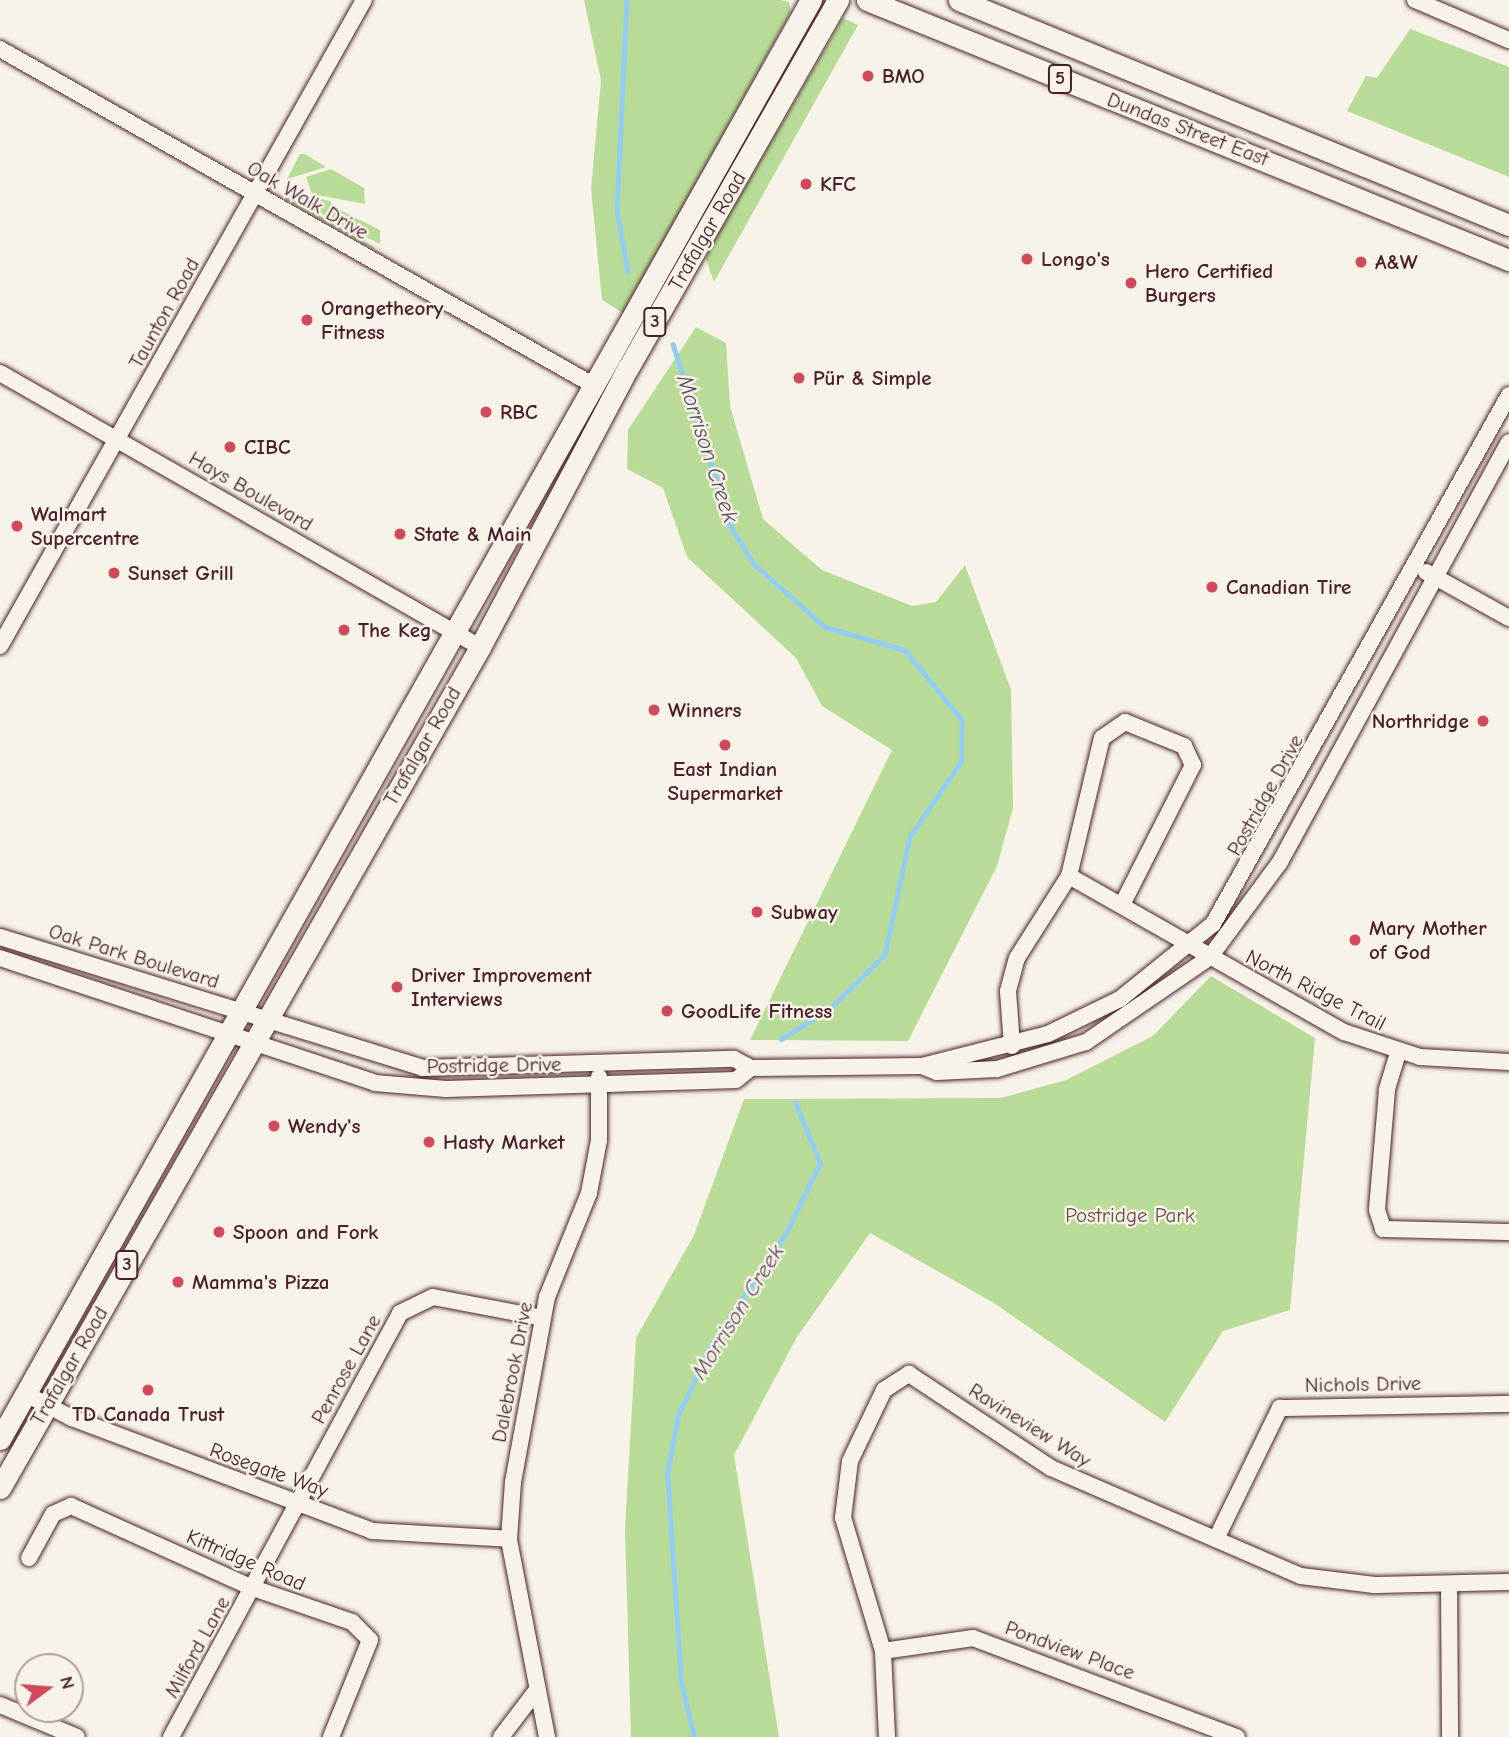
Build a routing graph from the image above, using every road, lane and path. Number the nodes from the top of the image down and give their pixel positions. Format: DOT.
graph roads {
  1 [pos="363,0"];
  2 [pos="811,0"];
  3 [pos="838,0"];
  4 [pos="867,0"];
  5 [pos="958,0"];
  6 [pos="1415,0"];
  7 [pos="1509,40"];
  8 [pos="0,49"];
  9 [pos="255,193"];
  10 [pos="1509,225"];
  11 [pos="1509,260"];
  12 [pos="0,373"];
  13 [pos="595,386"];
  14 [pos="1509,395"];
  15 [pos="117,439"];
  16 [pos="1509,442"];
  17 [pos="1414,565"];
  18 [pos="1434,577"];
  19 [pos="1509,618"];
  20 [pos="452,629"];
  21 [pos="0,646"];
  22 [pos="480,647"];
  23 [pos="1069,876"];
  24 [pos="1123,903"];
  25 [pos="0,937"];
  26 [pos="1192,946"];
  27 [pos="1210,957"];
  28 [pos="0,958"];
  29 [pos="254,1015"];
  30 [pos="242,1038"];
  31 [pos="1012,1046"];
  32 [pos="1398,1053"];
  33 [pos="1509,1062"];
  34 [pos="599,1065"];
  35 [pos="922,1066"];
  36 [pos="751,1068"];
  37 [pos="600,1084"];
  38 [pos="1509,1231"];
  39 [pos="543,1318"];
  40 [pos="26,1394"];
  41 [pos="1509,1404"];
  42 [pos="47,1405"];
  43 [pos="0,1439"];
  44 [pos="0,1488"];
  45 [pos="300,1503"];
  46 [pos="509,1539"];
  47 [pos="1216,1539"];
  48 [pos="29,1558"];
  49 [pos="1509,1583"];
  50 [pos="1448,1584"];
  51 [pos="253,1588"];
  52 [pos="883,1651"];
  53 [pos="536,1692"];
  54 [pos="0,1706"];
  55 [pos="77,1737"];
  56 [pos="170,1737"];
  57 [pos="331,1737"];
  58 [pos="501,1737"];
  59 [pos="547,1737"];
  60 [pos="887,1737"];
  61 [pos="1237,1737"];
  62 [pos="1450,1737"];
  1 -- 9 [label="street, Taunton Road"];
  2 -- 13 [label="main road, Trafalgar Road / 3"];
  3 -- 22 [label="main road, Trafalgar Road / 3"];
  4 -- 11 [label="main road, Dundas Street East / 5"];
  5 -- 10 [label="main road, Dundas Street East / 5"];
  6 -- 7 [label="street"];
  8 -- 9 [label="street, Oak Walk Drive"];
  9 -- 13 [label="street, Oak Walk Drive"];
  9 -- 15 [label="street, Taunton Road"];
  12 -- 15 [label="street, Hays Boulevard"];
  13 -- 20 [label="main road, Trafalgar Road / 3"];
  14 -- 17 [label="street, Postridge Drive"];
  15 -- 20 [label="street, Hays Boulevard"];
  15 -- 21 [label="street, Taunton Road"];
  16 -- 18 [label="street, Postridge Drive"];
  17 -- 18 [label="street"];
  17 -- 26 [label="street, Postridge Drive"];
  18 -- 19 [label="street"];
  18 -- 27 [label="street, Postridge Drive"];
  20 -- 22 [label="street, Hays Boulevard"];
  20 -- 29 [label="main road, Trafalgar Road / 3"];
  22 -- 29 [label="main road, Trafalgar Road / 3"];
  23 -- 24 [label="street, North Ridge Trail"];
  23 -- 24 [label="street"];
  23 -- 31 [label="street"];
  24 -- 26 [label="street, North Ridge Trail"];
  25 -- 29 [label="street, Oak Park Boulevard"];
  26 -- 27 [label="street, North Ridge Trail"];
  26 -- 31 [label="street, Postridge Drive"];
  27 -- 32 [label="street, North Ridge Trail"];
  27 -- 35 [label="street, Postridge Drive"];
  28 -- 30 [label="street, Oak Park Boulevard"];
  29 -- 30 [label="main road, Trafalgar Road / 3"];
  29 -- 34 [label="street, Postridge Drive"];
  30 -- 37 [label="street, Postridge Drive"];
  30 -- 40 [label="main road, Trafalgar Road / 3"];
  30 -- 42 [label="main road, Trafalgar Road / 3"];
  31 -- 35 [label="street, Postridge Drive"];
  32 -- 33 [label="street, North Ridge Trail"];
  32 -- 38 [label="street"];
  34 -- 36 [label="street, Postridge Drive"];
  34 -- 37 [label="street, Dalebrook Drive"];
  35 -- 36 [label="street, Postridge Drive"];
  36 -- 37 [label="street, Postridge Drive"];
  37 -- 39 [label="street, Dalebrook Drive"];
  39 -- 45 [label="street, Penrose Lane"];
  39 -- 46 [label="street, Dalebrook Drive"];
  40 -- 42 [label="street, Rosegate Way"];
  40 -- 43 [label="main road, Trafalgar Road / 3"];
  41 -- 47 [label="street, Nichols Drive"];
  42 -- 44 [label="main road, Trafalgar Road / 3"];
  42 -- 45 [label="street, Rosegate Way"];
  45 -- 46 [label="street, Rosegate Way"];
  45 -- 51 [label="street, Milford Lane"];
  46 -- 53 [label="street, Dalebrook Drive"];
  47 -- 50 [label="street, Ravineview Way"];
  47 -- 52 [label="street, Ravineview Way"];
  48 -- 51 [label="street, Kittridge Road"];
  49 -- 50 [label="street, Ravineview Way"];
  50 -- 62 [label="street"];
  51 -- 56 [label="street, Milford Lane"];
  51 -- 57 [label="street, Kittridge Road"];
  52 -- 60 [label="street, Ravineview Way"];
  52 -- 61 [label="street, Pondview Place"];
  53 -- 58 [label="street"];
  53 -- 59 [label="street, Dalebrook Drive"];
  54 -- 55 [label="street"];
}
